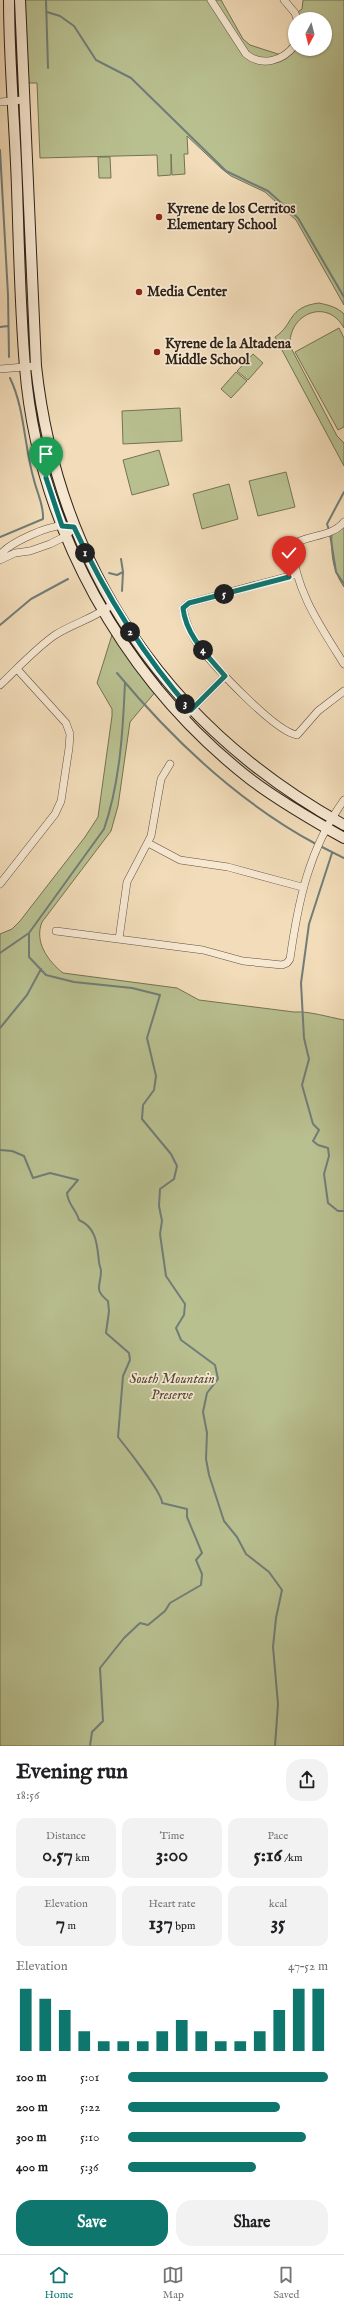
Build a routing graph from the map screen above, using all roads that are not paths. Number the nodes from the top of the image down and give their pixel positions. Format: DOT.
graph roads {
  1 [pos="9,0"];
  2 [pos="20,0"];
  3 [pos="211,0"];
  4 [pos="284,0"];
  5 [pos="294,12"];
  6 [pos="288,52"];
  7 [pos="18,100"];
  8 [pos="1,102"];
  9 [pos="19,230"];
  10 [pos="30,230"];
  11 [pos="36,366"];
  12 [pos="25,367"];
  13 [pos="0,369"];
  14 [pos="344,522"];
  15 [pos="62,526"];
  16 [pos="74,527"];
  17 [pos="66,536"];
  18 [pos="0,555"];
  19 [pos="0,560"];
  20 [pos="297,574"];
  21 [pos="112,604"];
  22 [pos="103,612"];
  23 [pos="344,664"];
  24 [pos="17,669"];
  25 [pos="225,676"];
  26 [pos="0,685"];
  27 [pos="344,692"];
  28 [pos="191,710"];
  29 [pos="183,718"];
  30 [pos="170,764"];
  31 [pos="344,800"];
  32 [pos="332,818"];
  33 [pos="344,825"];
  34 [pos="326,828"];
  35 [pos="344,838"];
  36 [pos="148,843"];
  37 [pos="0,884"];
  38 [pos="302,887"];
  39 [pos="56,931"];
  40 [pos="119,939"];
  1 -- 7 [label="street"];
  2 -- 7 [label="street"];
  3 -- 6 [label="street"];
  4 -- 5 [label="street"];
  7 -- 8 [label="street"];
  7 -- 9 [label="street"];
  7 -- 10 [label="street"];
  9 -- 10 [label="street"];
  9 -- 12 [label="street"];
  10 -- 11 [label="street"];
  11 -- 12 [label="street"];
  11 -- 16 [label="street"];
  12 -- 13 [label="street"];
  12 -- 15 [label="street"];
  14 -- 20 [label="street"];
  15 -- 16 [label="street"];
  15 -- 17 [label="street"];
  15 -- 18 [label="street"];
  16 -- 17 [label="street"];
  16 -- 21 [label="street"];
  17 -- 19 [label="street"];
  17 -- 22 [label="street"];
  20 -- 23 [label="street"];
  20 -- 25 [label="street"];
  21 -- 22 [label="street"];
  21 -- 28 [label="street"];
  22 -- 24 [label="street"];
  22 -- 29 [label="street"];
  24 -- 26 [label="street"];
  24 -- 37 [label="street"];
  25 -- 27 [label="street"];
  25 -- 28 [label="street"];
  28 -- 29 [label="street"];
  28 -- 32 [label="street"];
  29 -- 34 [label="street"];
  30 -- 36 [label="street"];
  31 -- 32 [label="street"];
  32 -- 33 [label="street"];
  32 -- 34 [label="street"];
  34 -- 35 [label="street"];
  34 -- 38 [label="street"];
  36 -- 38 [label="street"];
  36 -- 40 [label="street"];
  38 -- 40 [label="street"];
  39 -- 40 [label="street"];
}
